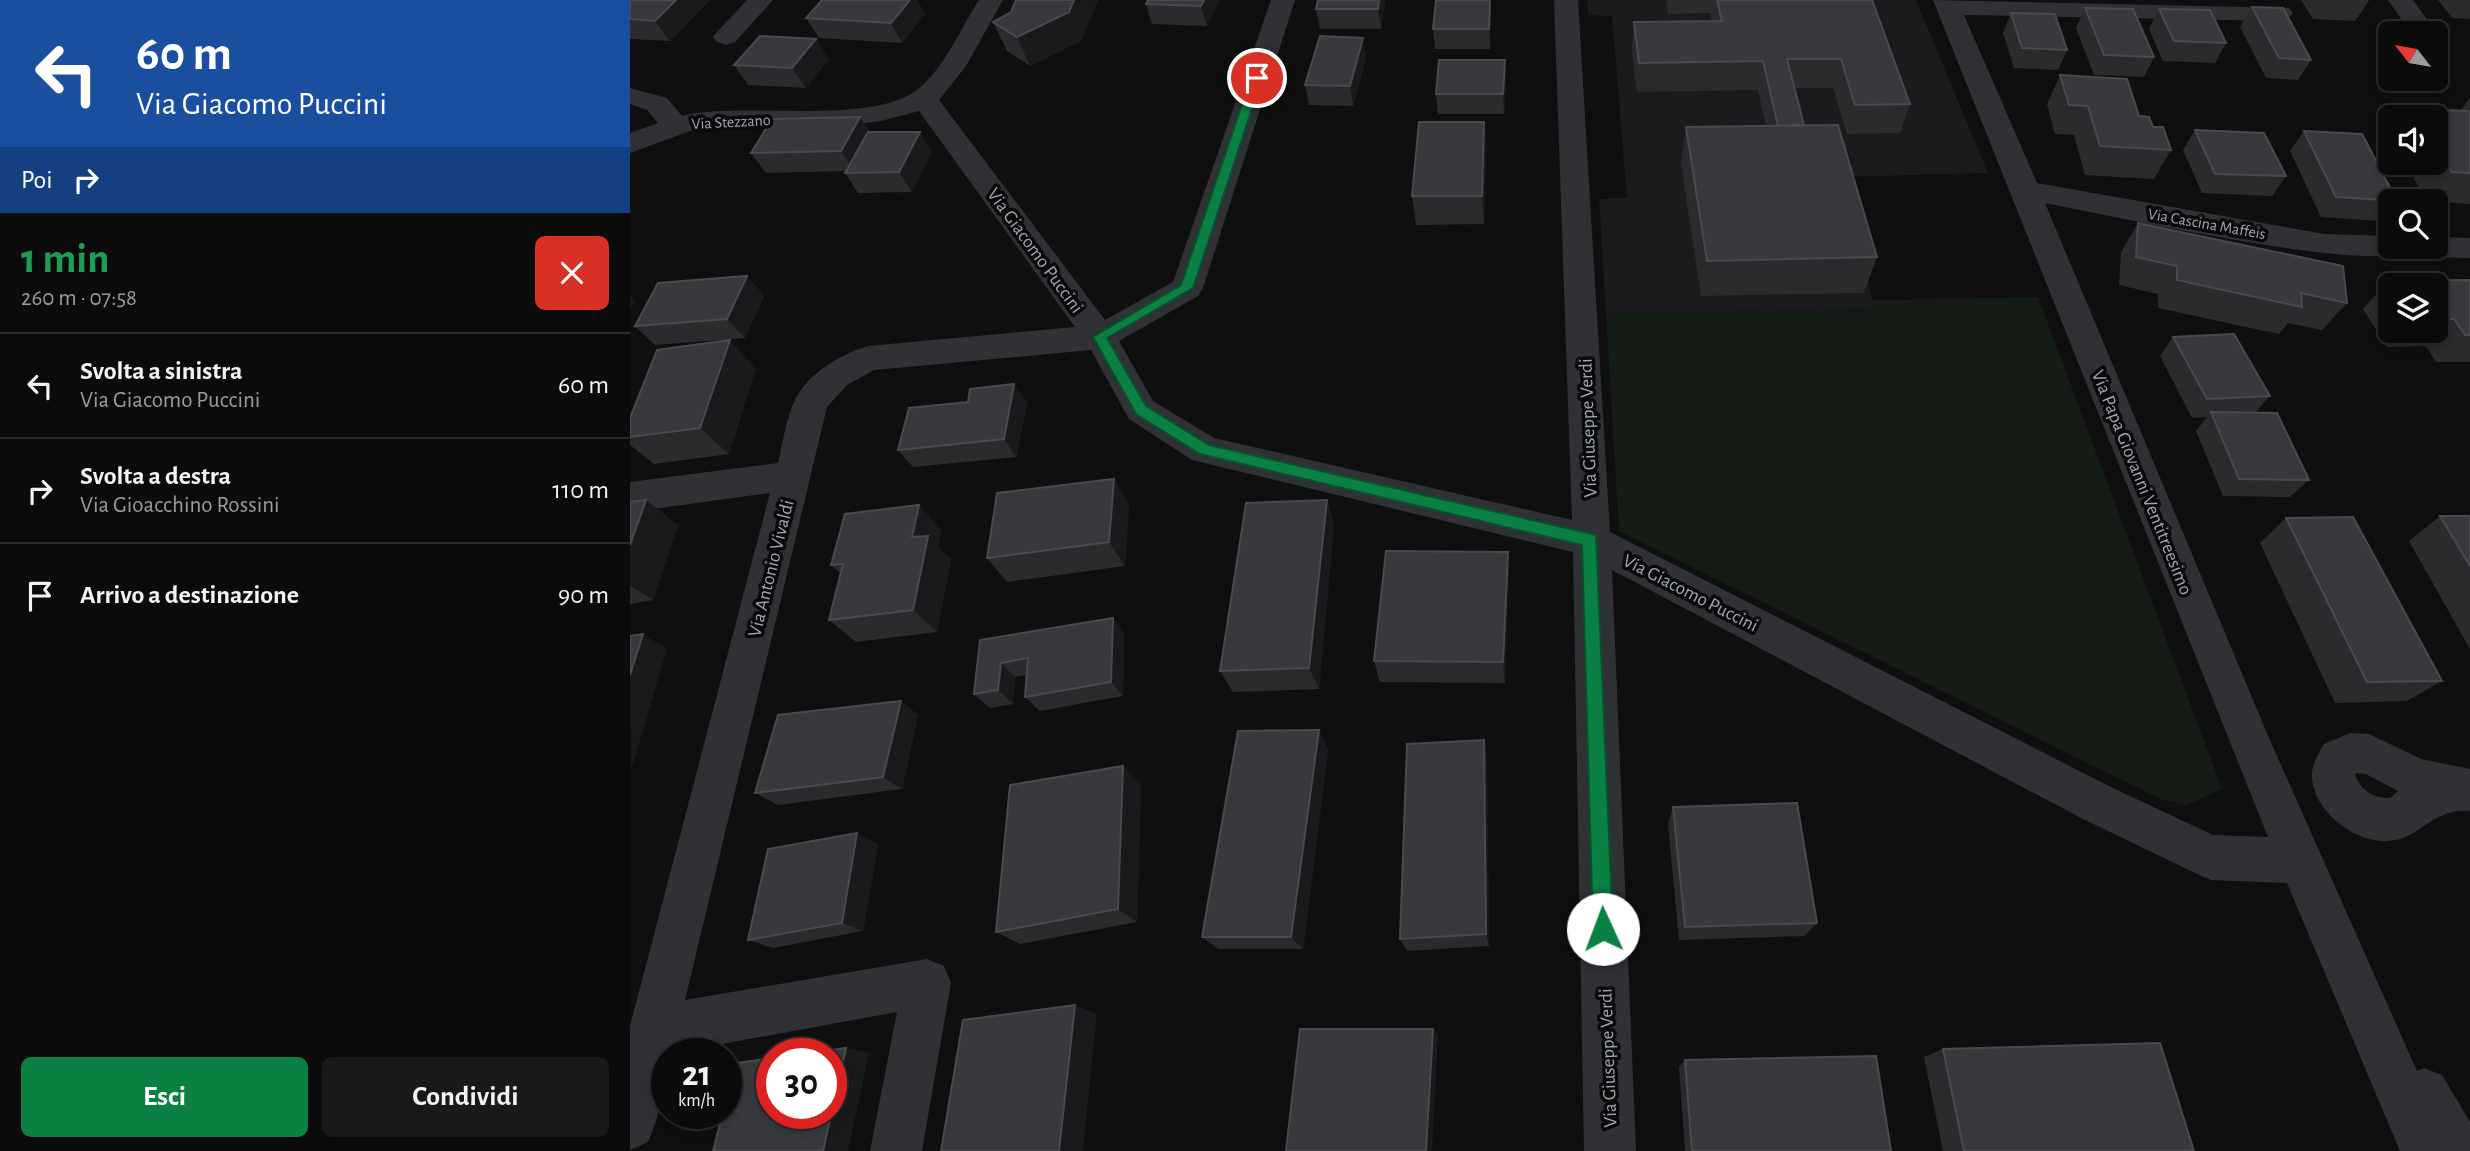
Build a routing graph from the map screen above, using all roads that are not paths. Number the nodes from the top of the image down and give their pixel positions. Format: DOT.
graph roads {
  1 [pos="761,0"];
  2 [pos="991,0"];
  3 [pos="1283,0"];
  4 [pos="1566,0"];
  5 [pos="2400,0"];
  6 [pos="1946,4"];
  7 [pos="2280,13"];
  8 [pos="2415,21"];
  9 [pos="726,37"];
  10 [pos="630,96"];
  11 [pos="924,99"];
  12 [pos="673,125"];
  13 [pos="630,144"];
  14 [pos="2025,190"];
  15 [pos="2378,246"];
  16 [pos="2448,248"];
  17 [pos="2470,248"];
  18 [pos="1100,337"];
  19 [pos="794,475"];
  20 [pos="630,497"];
  21 [pos="1590,540"];
  22 [pos="2299,861"];
  23 [pos="2346,962"];
  24 [pos="654,1030"];
  25 [pos="630,1124"];
  26 [pos="896,1151"];
  27 [pos="1610,1151"];
  28 [pos="2426,1151"];
  29 [pos="2458,1151"];
  1 -- 9 [label="street"];
  2 -- 11 [label="street, Via Stezzano"];
  3 -- 18 [label="street"];
  4 -- 21 [label="street, Via Giuseppe Verdi"];
  5 -- 8 [label="street"];
  6 -- 7 [label="street"];
  6 -- 14 [label="street, Via Papa Giovanni Ventitreesimo"];
  10 -- 12 [label="street"];
  11 -- 12 [label="street, Via Stezzano"];
  11 -- 18 [label="street, Via Giacomo Puccini"];
  12 -- 13 [label="street, Via Stezzano"];
  14 -- 15 [label="street, Via Cascina Maffeis"];
  14 -- 22 [label="street, Via Papa Giovanni Ventitreesimo"];
  16 -- 17 [label="street"];
  18 -- 19 [label="street, Via Antonio Vivaldi"];
  18 -- 21 [label="street, Via Giacomo Puccini"];
  19 -- 20 [label="street"];
  19 -- 24 [label="street, Via Antonio Vivaldi"];
  21 -- 22 [label="street, Via Giacomo Puccini"];
  21 -- 27 [label="street, Via Giuseppe Verdi"];
  22 -- 23 [label="street, Via Papa Giovanni Ventitreesimo"];
  23 -- 28 [label="street, Via Papa Giovanni Ventitreesimo"];
  23 -- 29 [label="street, Via Papa Giovanni Ventitreesimo"];
  24 -- 25 [label="street, Via Antonio Vivaldi"];
  24 -- 26 [label="street"];
}
